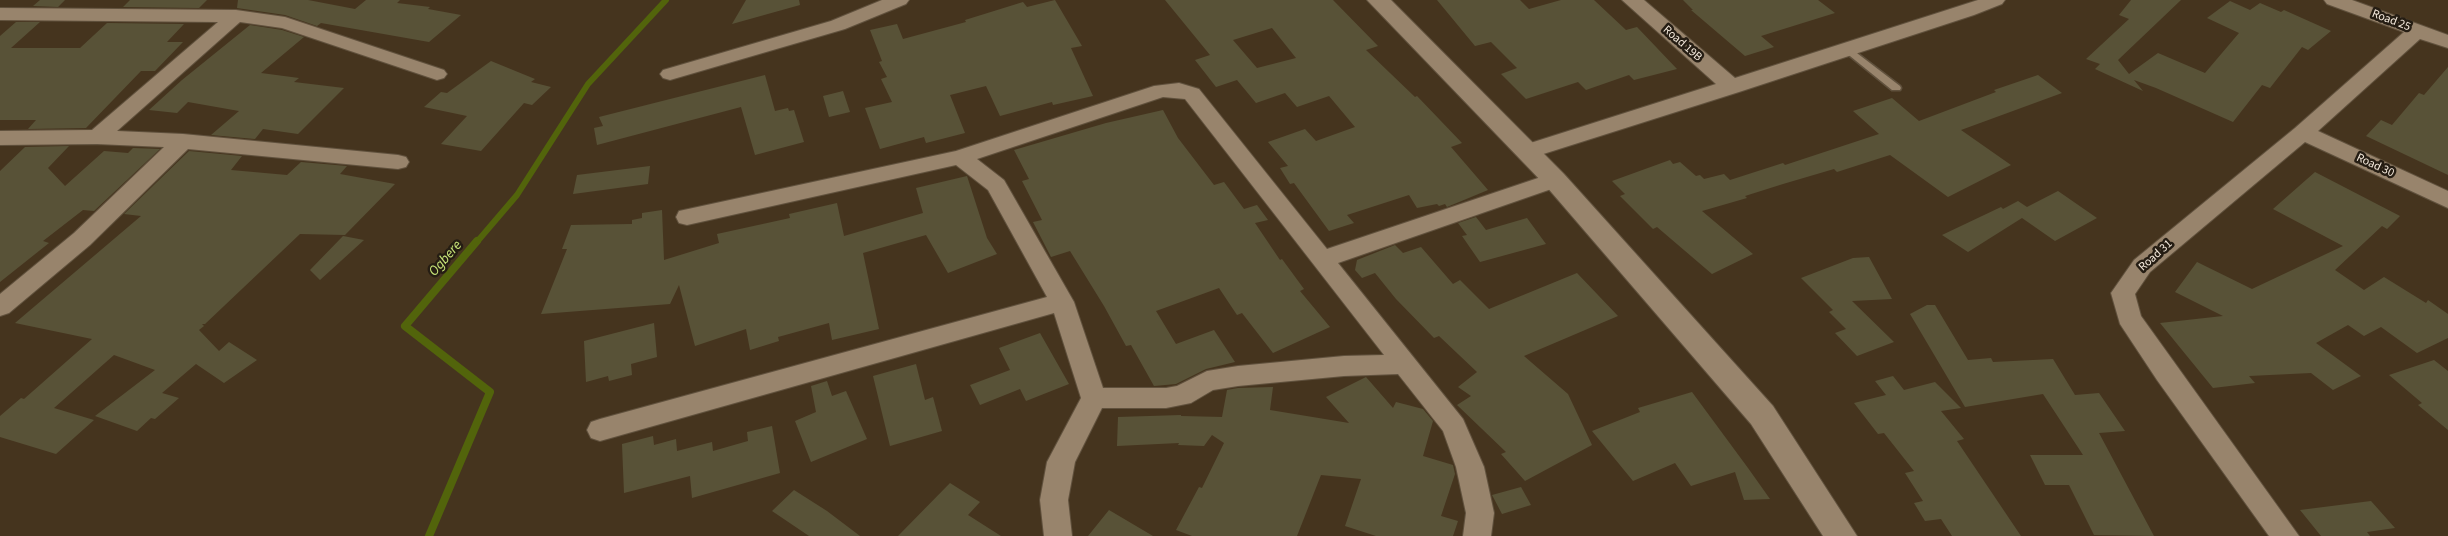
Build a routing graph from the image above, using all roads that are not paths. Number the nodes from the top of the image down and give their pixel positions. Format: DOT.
graph roads {
  1 [pos="899,0"];
  2 [pos="1378,0"];
  3 [pos="1632,0"];
  4 [pos="1995,0"];
  5 [pos="2334,0"];
  6 [pos="0,14"];
  7 [pos="236,16"];
  8 [pos="2417,31"];
  9 [pos="2448,42"];
  10 [pos="1848,50"];
  11 [pos="437,74"];
  12 [pos="670,74"];
  13 [pos="1732,87"];
  14 [pos="1896,88"];
  15 [pos="2303,133"];
  16 [pos="97,137"];
  17 [pos="0,138"];
  18 [pos="183,141"];
  19 [pos="1528,151"];
  20 [pos="960,157"];
  21 [pos="398,162"];
  22 [pos="1555,180"];
  23 [pos="2448,200"];
  24 [pos="687,216"];
  25 [pos="1324,259"];
  26 [pos="1062,302"];
  27 [pos="0,307"];
  28 [pos="1403,364"];
  29 [pos="1094,398"];
  30 [pos="600,430"];
  31 [pos="1058,536"];
  32 [pos="1477,536"];
  33 [pos="1841,536"];
  34 [pos="2285,536"];
  1 -- 12 [label="street"];
  2 -- 19 [label="street"];
  3 -- 13 [label="street, Road 19B"];
  4 -- 10 [label="street"];
  5 -- 8 [label="street, Road 25"];
  6 -- 7 [label="street"];
  7 -- 11 [label="street"];
  7 -- 16 [label="street"];
  8 -- 9 [label="street, Road 25"];
  8 -- 15 [label="street, Road 31"];
  10 -- 13 [label="street"];
  10 -- 14 [label="lane"];
  13 -- 19 [label="street"];
  15 -- 23 [label="street, Road 30"];
  15 -- 34 [label="street, Road 31"];
  16 -- 17 [label="street"];
  16 -- 18 [label="street"];
  18 -- 21 [label="street"];
  18 -- 27 [label="street"];
  19 -- 22 [label="street"];
  20 -- 24 [label="street"];
  20 -- 25 [label="street"];
  20 -- 26 [label="street"];
  22 -- 25 [label="street"];
  22 -- 33 [label="street"];
  25 -- 28 [label="street"];
  26 -- 29 [label="street"];
  26 -- 30 [label="street"];
  28 -- 29 [label="street"];
  28 -- 32 [label="street"];
  29 -- 31 [label="street"];
}
